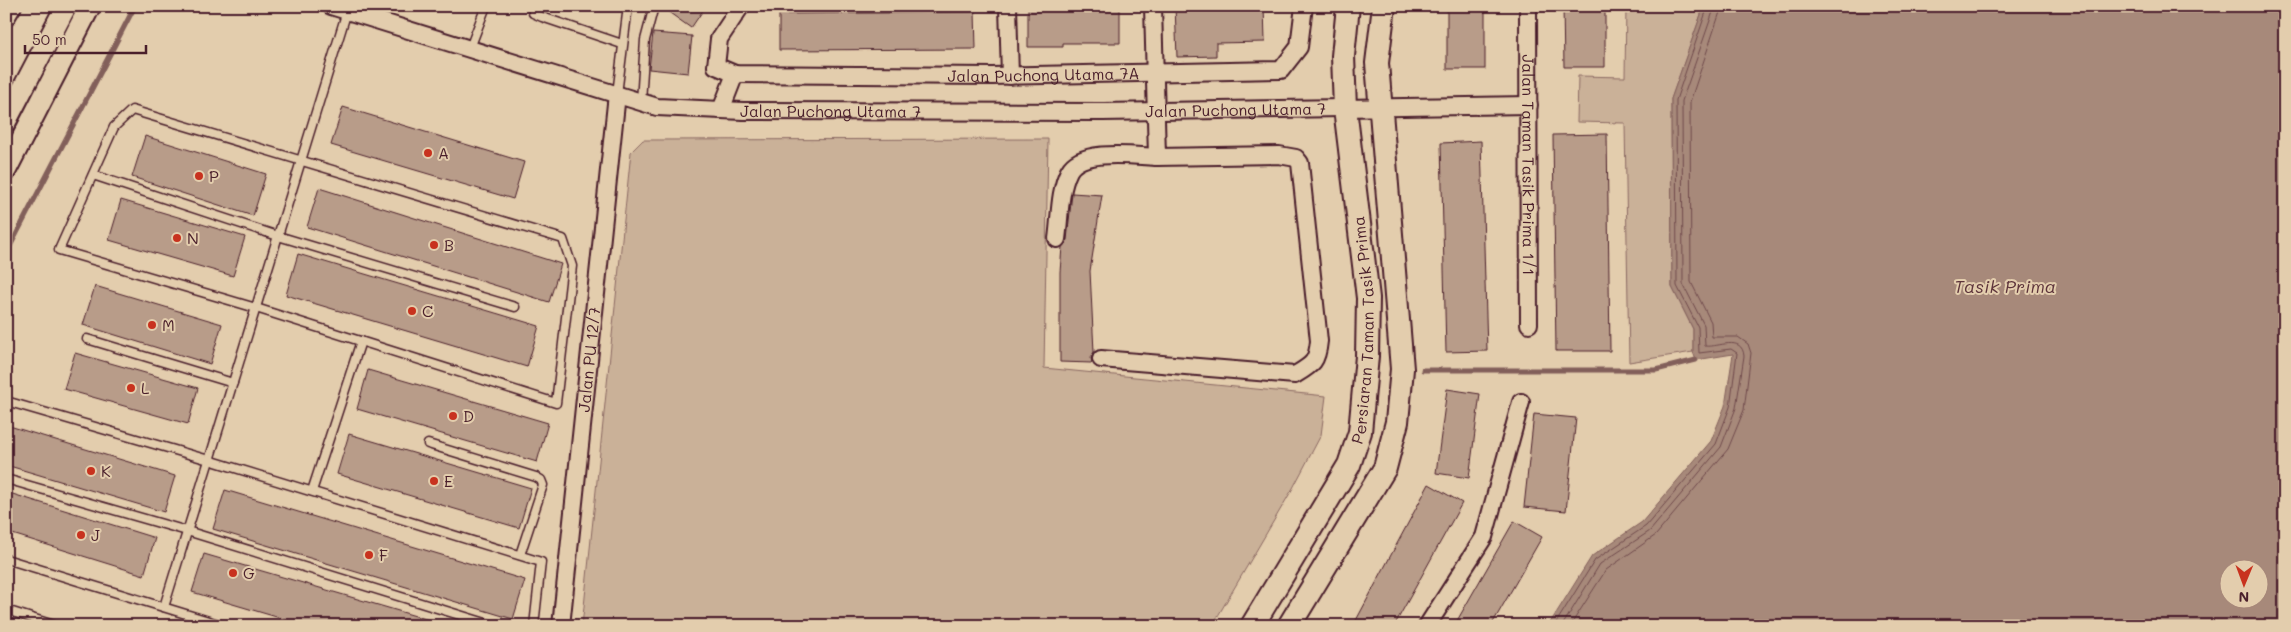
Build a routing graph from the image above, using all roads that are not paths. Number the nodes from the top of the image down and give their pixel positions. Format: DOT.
graph roads {
  1 [pos="13,6"];
  2 [pos="66,6"];
  3 [pos="90,6"];
  4 [pos="331,6"];
  5 [pos="486,6"];
  6 [pos="533,6"];
  7 [pos="628,6"];
  8 [pos="654,6"];
  9 [pos="741,6"];
  10 [pos="1008,6"];
  11 [pos="1154,6"];
  12 [pos="1304,6"];
  13 [pos="1348,6"];
  14 [pos="1384,6"];
  15 [pos="1528,6"];
  16 [pos="347,11"];
  17 [pos="6,18"];
  18 [pos="622,44"];
  19 [pos="470,48"];
  20 [pos="1154,72"];
  21 [pos="735,74"];
  22 [pos="1010,76"];
  23 [pos="617,94"];
  24 [pos="641,102"];
  25 [pos="1529,105"];
  26 [pos="1380,107"];
  27 [pos="1345,108"];
  28 [pos="721,110"];
  29 [pos="1155,111"];
  30 [pos="6,121"];
  31 [pos="1157,157"];
  32 [pos="301,160"];
  33 [pos="6,170"];
  34 [pos="93,175"];
  35 [pos="278,236"];
  36 [pos="1057,240"];
  37 [pos="515,307"];
  38 [pos="256,308"];
  39 [pos="1529,324"];
  40 [pos="87,340"];
  41 [pos="361,341"];
  42 [pos="1101,359"];
  43 [pos="233,383"];
  44 [pos="6,401"];
  45 [pos="1521,402"];
  46 [pos="428,444"];
  47 [pos="209,460"];
  48 [pos="6,479"];
  49 [pos="312,491"];
  50 [pos="187,531"];
  51 [pos="520,555"];
  52 [pos="6,559"];
  53 [pos="164,607"];
  54 [pos="6,610"];
  55 [pos="200,622"];
  56 [pos="492,625"];
  57 [pos="57,626"];
  58 [pos="225,626"];
  59 [pos="534,626"];
  60 [pos="561,626"];
  61 [pos="1252,626"];
  62 [pos="1289,626"];
  63 [pos="1427,626"];
  1 -- 17 [label="street"];
  2 -- 30 [label="street"];
  3 -- 33 [label="street"];
  4 -- 16 [label="street, Jalan Puchong Utama 7"];
  5 -- 19 [label="lane"];
  6 -- 18 [label="lane"];
  7 -- 18 [label="lane"];
  8 -- 24 [label="lane"];
  9 -- 21 [label="street"];
  10 -- 22 [label="street"];
  11 -- 20 [label="street"];
  12 -- 20 [label="street, Jalan Puchong Utama 7A"];
  13 -- 27 [label="main road, Persiaran Taman Tasik Prima"];
  14 -- 26 [label="main road, Persiaran Taman Tasik Prima"];
  15 -- 25 [label="street, Jalan Taman Tasik Prima 1/1"];
  16 -- 19 [label="street, Jalan Puchong Utama 7"];
  16 -- 32 [label="lane"];
  18 -- 23 [label="lane"];
  19 -- 23 [label="street, Jalan Puchong Utama 7"];
  20 -- 22 [label="street, Jalan Puchong Utama 7A"];
  20 -- 29 [label="street"];
  21 -- 22 [label="street, Jalan Puchong Utama 7A"];
  21 -- 28 [label="street"];
  23 -- 24 [label="street, Jalan Puchong Utama 7"];
  23 -- 60 [label="street, Jalan PU 12/7"];
  24 -- 28 [label="street, Jalan Puchong Utama 7"];
  25 -- 26 [label="street, Jalan Puchong Utama 7"];
  25 -- 39 [label="street, Jalan Taman Tasik Prima 1/1"];
  26 -- 27 [label="street, Jalan Puchong Utama 7"];
  26 -- 62 [label="main road, Persiaran Taman Tasik Prima"];
  27 -- 29 [label="street, Jalan Puchong Utama 7"];
  27 -- 61 [label="main road, Persiaran Taman Tasik Prima"];
  28 -- 29 [label="street, Jalan Puchong Utama 7"];
  29 -- 31 [label="street"];
  31 -- 36 [label="street"];
  31 -- 42 [label="street"];
  32 -- 34 [label="lane"];
  32 -- 35 [label="lane"];
  32 -- 41 [label="lane"];
  34 -- 35 [label="lane"];
  34 -- 38 [label="lane"];
  35 -- 37 [label="lane"];
  35 -- 38 [label="lane"];
  38 -- 41 [label="lane"];
  38 -- 43 [label="lane"];
  40 -- 43 [label="lane"];
  41 -- 49 [label="lane"];
  43 -- 47 [label="lane"];
  44 -- 47 [label="lane"];
  45 -- 63 [label="street"];
  46 -- 51 [label="lane"];
  47 -- 49 [label="lane"];
  47 -- 50 [label="lane"];
  48 -- 50 [label="lane"];
  49 -- 51 [label="lane"];
  50 -- 53 [label="lane"];
  50 -- 56 [label="lane"];
  51 -- 59 [label="lane"];
  52 -- 53 [label="lane"];
  53 -- 55 [label="lane"];
  54 -- 57 [label="lane"];
  55 -- 58 [label="lane"];
}
